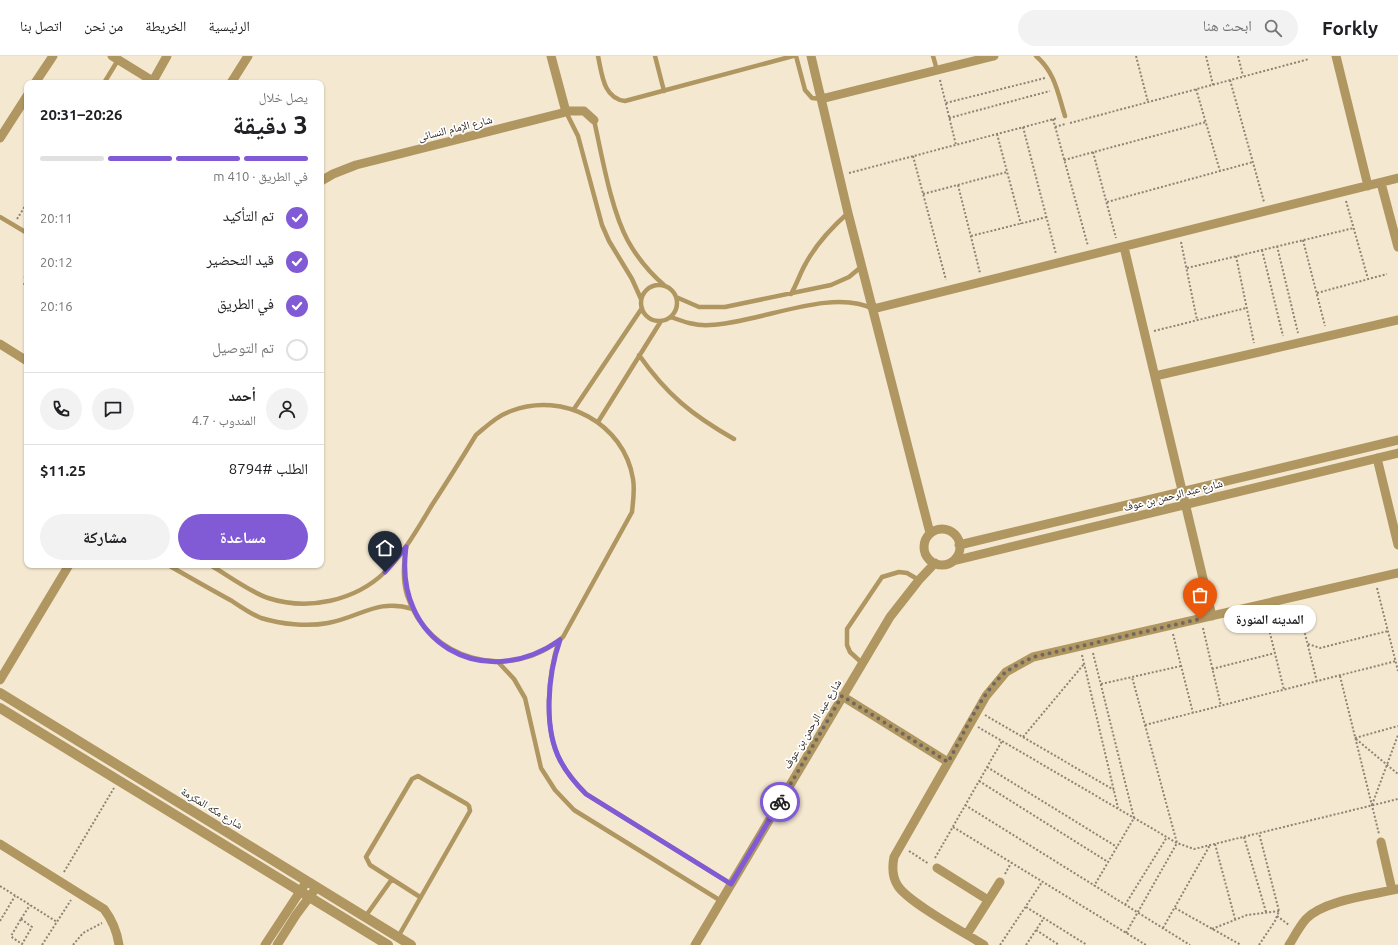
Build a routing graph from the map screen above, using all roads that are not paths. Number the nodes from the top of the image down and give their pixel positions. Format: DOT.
graph roads {
  1 [pos="53,56"];
  2 [pos="167,56"];
  3 [pos="248,56"];
  4 [pos="551,56"];
  5 [pos="598,56"];
  6 [pos="655,56"];
  7 [pos="795,56"];
  8 [pos="811,56"];
  9 [pos="934,56"];
  10 [pos="994,56"];
  11 [pos="1036,56"];
  12 [pos="1336,56"];
  13 [pos="115,58"];
  14 [pos="937,70"];
  15 [pos="37,80"];
  16 [pos="105,80"];
  17 [pos="152,80"];
  18 [pos="156,80"];
  19 [pos="233,80"];
  20 [pos="664,91"];
  21 [pos="822,99"];
  22 [pos="24,101"];
  23 [pos="566,112"];
  24 [pos="1065,116"];
  25 [pos="594,120"];
  26 [pos="0,138"];
  27 [pos="1398,178"];
  28 [pos="324,179"];
  29 [pos="1381,183"];
  30 [pos="1368,186"];
  31 [pos="848,213"];
  32 [pos="0,217"];
  33 [pos="24,231"];
  34 [pos="1122,247"];
  35 [pos="1398,247"];
  36 [pos="862,266"];
  37 [pos="665,286"];
  38 [pos="790,294"];
  39 [pos="676,297"];
  40 [pos="641,299"];
  41 [pos="642,308"];
  42 [pos="873,309"];
  43 [pos="671,317"];
  44 [pos="1398,320"];
  45 [pos="661,322"];
  46 [pos="0,344"];
  47 [pos="639,355"];
  48 [pos="24,359"];
  49 [pos="1155,376"];
  50 [pos="574,409"];
  51 [pos="598,422"];
  52 [pos="734,439"];
  53 [pos="1398,440"];
  54 [pos="1398,453"];
  55 [pos="1377,458"];
  56 [pos="1182,492"];
  57 [pos="1185,505"];
  58 [pos="930,533"];
  59 [pos="959,545"];
  60 [pos="1398,545"];
  61 [pos="406,547"];
  62 [pos="953,560"];
  63 [pos="935,563"];
  64 [pos="67,568"];
  65 [pos="173,568"];
  66 [pos="215,568"];
  67 [pos="1398,573"];
  68 [pos="919,580"];
  69 [pos="413,609"];
  70 [pos="1212,616"];
  71 [pos="560,640"];
  72 [pos="499,662"];
  73 [pos="862,663"];
  74 [pos="0,680"];
  75 [pos="0,693"];
  76 [pos="842,696"];
  77 [pos="0,708"];
  78 [pos="948,762"];
  79 [pos="1381,842"];
  80 [pos="0,844"];
  81 [pos="934,867"];
  82 [pos="392,879"];
  83 [pos="307,880"];
  84 [pos="1000,882"];
  85 [pos="731,884"];
  86 [pos="316,888"];
  87 [pos="1395,889"];
  88 [pos="300,891"];
  89 [pos="420,896"];
  90 [pos="309,897"];
  91 [pos="988,900"];
  92 [pos="721,901"];
  93 [pos="366,917"];
  94 [pos="967,934"];
  95 [pos="398,937"];
  96 [pos="119,945"];
  97 [pos="265,945"];
  98 [pos="277,945"];
  99 [pos="388,945"];
  100 [pos="412,945"];
  101 [pos="695,945"];
  102 [pos="984,945"];
  103 [pos="1289,945"];
  1 -- 15 [label="street"];
  2 -- 18 [label="street"];
  3 -- 19 [label="street"];
  4 -- 23 [label="street"];
  5 -- 20 [label="lane"];
  6 -- 20 [label="lane"];
  7 -- 20 [label="lane"];
  7 -- 21 [label="lane"];
  8 -- 21 [label="street"];
  9 -- 14 [label="lane"];
  10 -- 14 [label="street"];
  11 -- 24 [label="lane"];
  12 -- 30 [label="street"];
  13 -- 16 [label="lane"];
  13 -- 17 [label="street"];
  14 -- 21 [label="street"];
  21 -- 31 [label="street"];
  22 -- 26 [label="street"];
  23 -- 25 [label="street, شارع الإمام النسائى"];
  23 -- 28 [label="street, شارع الإمام النسائى"];
  23 -- 40 [label="lane"];
  25 -- 37 [label="lane"];
  27 -- 29 [label="street"];
  29 -- 30 [label="street"];
  29 -- 35 [label="street"];
  30 -- 34 [label="street"];
  31 -- 36 [label="street"];
  31 -- 38 [label="lane"];
  32 -- 33 [label="lane"];
  34 -- 42 [label="street"];
  34 -- 49 [label="street"];
  36 -- 38 [label="lane"];
  36 -- 42 [label="street"];
  37 -- 39 [label="lane"];
  37 -- 40 [label="lane"];
  38 -- 39 [label="lane"];
  39 -- 43 [label="lane"];
  40 -- 41 [label="lane"];
  41 -- 45 [label="lane"];
  41 -- 50 [label="lane"];
  42 -- 43 [label="lane"];
  42 -- 58 [label="street"];
  43 -- 45 [label="lane"];
  44 -- 49 [label="street"];
  45 -- 47 [label="lane"];
  46 -- 48 [label="street"];
  47 -- 51 [label="lane"];
  47 -- 52 [label="lane"];
  49 -- 56 [label="street"];
  50 -- 51 [label="lane"];
  50 -- 61 [label="lane"];
  51 -- 71 [label="lane"];
  53 -- 56 [label="street, شارع عبد الرحمن بن عوف"];
  54 -- 55 [label="street, شارع عبد الرحمن بن عوف"];
  55 -- 57 [label="street, شارع عبد الرحمن بن عوف"];
  55 -- 60 [label="street"];
  56 -- 57 [label="street"];
  56 -- 59 [label="street, شارع عبد الرحمن بن عوف"];
  57 -- 62 [label="street, شارع عبد الرحمن بن عوف"];
  57 -- 70 [label="street"];
  58 -- 59 [label="street"];
  58 -- 63 [label="street"];
  59 -- 62 [label="street"];
  61 -- 66 [label="lane"];
  61 -- 69 [label="lane"];
  62 -- 63 [label="street"];
  63 -- 68 [label="street, شارع عبد الرحمن بن عوف"];
  64 -- 74 [label="street"];
  65 -- 69 [label="lane"];
  67 -- 70 [label="street"];
  68 -- 73 [label="street, شارع عبد الرحمن بن عوف"];
  68 -- 73 [label="lane"];
  69 -- 72 [label="lane"];
  70 -- 78 [label="street"];
  71 -- 72 [label="lane"];
  71 -- 85 [label="lane"];
  72 -- 92 [label="lane"];
  73 -- 76 [label="street, شارع عبد الرحمن بن عوف"];
  75 -- 83 [label="street, شارع مكه المكرمة"];
  76 -- 78 [label="street"];
  76 -- 85 [label="street, شارع عبد الرحمن بن عوف"];
  77 -- 88 [label="street"];
  78 -- 94 [label="street"];
  79 -- 87 [label="street"];
  80 -- 96 [label="street"];
  81 -- 91 [label="street"];
  82 -- 89 [label="lane"];
  82 -- 89 [label="lane"];
  82 -- 93 [label="lane"];
  83 -- 86 [label="street, شارع مكه المكرمة"];
  83 -- 88 [label="street"];
  84 -- 91 [label="street"];
  85 -- 92 [label="street, شارع عبد الرحمن بن عوف"];
  86 -- 90 [label="street"];
  86 -- 93 [label="street, شارع مكه المكرمة"];
  87 -- 103 [label="street"];
  88 -- 90 [label="street"];
  88 -- 97 [label="street"];
  89 -- 95 [label="lane"];
  90 -- 98 [label="street"];
  90 -- 99 [label="street"];
  91 -- 94 [label="street"];
  92 -- 101 [label="street, شارع عبد الرحمن بن عوف"];
  93 -- 95 [label="street, شارع مكه المكرمة"];
  94 -- 102 [label="street"];
  95 -- 100 [label="street, شارع مكه المكرمة"];
}
